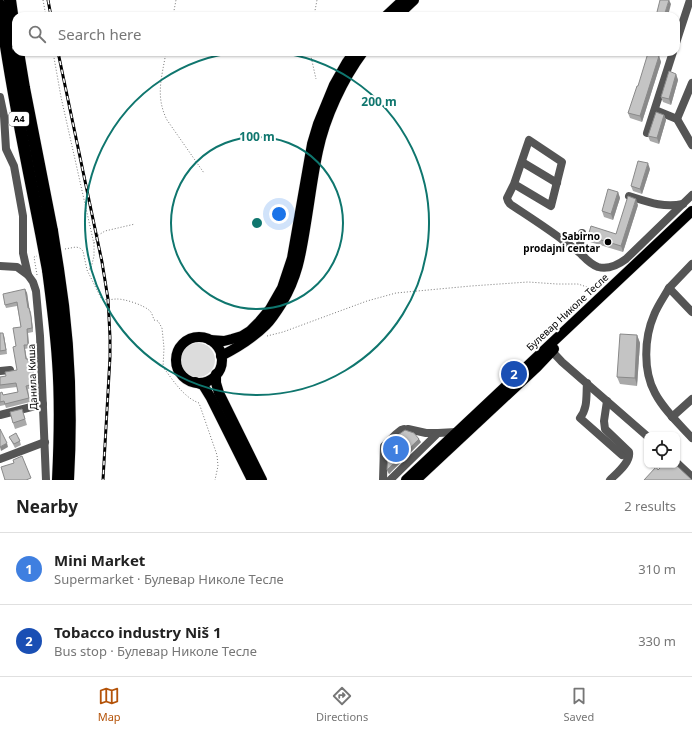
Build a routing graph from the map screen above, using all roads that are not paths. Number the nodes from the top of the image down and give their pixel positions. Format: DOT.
graph roads {
  1 [pos="10,0"];
  2 [pos="403,0"];
  3 [pos="414,0"];
  4 [pos="690,0"];
  5 [pos="0,5"];
  6 [pos="390,12"];
  7 [pos="401,12"];
  8 [pos="12,14"];
  9 [pos="680,31"];
  10 [pos="19,56"];
  11 [pos="351,56"];
  12 [pos="361,56"];
  13 [pos="672,56"];
  14 [pos="692,83"];
  15 [pos="0,97"];
  16 [pos="654,110"];
  17 [pos="677,119"];
  18 [pos="647,133"];
  19 [pos="692,145"];
  20 [pos="522,162"];
  21 [pos="557,183"];
  22 [pos="514,184"];
  23 [pos="692,195"];
  24 [pos="628,196"];
  25 [pos="684,204"];
  26 [pos="692,211"];
  27 [pos="692,220"];
  28 [pos="47,232"];
  29 [pos="582,233"];
  30 [pos="582,255"];
  31 [pos="692,264"];
  32 [pos="0,266"];
  33 [pos="53,269"];
  34 [pos="28,275"];
  35 [pos="669,288"];
  36 [pos="692,312"];
  37 [pos="210,340"];
  38 [pos="550,349"];
  39 [pos="221,356"];
  40 [pos="10,370"];
  41 [pos="0,371"];
  42 [pos="216,374"];
  43 [pos="195,382"];
  44 [pos="587,383"];
  45 [pos="692,399"];
  46 [pos="607,401"];
  47 [pos="43,404"];
  48 [pos="0,415"];
  49 [pos="672,417"];
  50 [pos="456,432"];
  51 [pos="438,433"];
  52 [pos="644,433"];
  53 [pos="692,438"];
  54 [pos="44,442"];
  55 [pos="622,455"];
  56 [pos="0,459"];
  57 [pos="680,466"];
  58 [pos="692,477"];
  59 [pos="46,480"];
  60 [pos="58,480"];
  61 [pos="68,480"];
  62 [pos="252,480"];
  63 [pos="262,480"];
  64 [pos="383,480"];
  65 [pos="390,480"];
  66 [pos="406,480"];
  67 [pos="416,480"];
  68 [pos="610,480"];
  1 -- 8 [label="highway"];
  2 -- 6 [label="main road"];
  3 -- 7 [label="main road"];
  4 -- 9 [label="street"];
  5 -- 28 [label="highway, A4"];
  10 -- 28 [label="highway, A4"];
  11 -- 37 [label="main road"];
  12 -- 39 [label="main road"];
  13 -- 16 [label="street"];
  14 -- 17 [label="street"];
  15 -- 34 [label="street"];
  16 -- 17 [label="street"];
  16 -- 18 [label="street"];
  17 -- 19 [label="street"];
  20 -- 21 [label="street"];
  20 -- 21 [label="street"];
  20 -- 22 [label="street"];
  21 -- 22 [label="street"];
  22 -- 30 [label="street"];
  23 -- 25 [label="street"];
  24 -- 25 [label="street"];
  25 -- 30 [label="street"];
  26 -- 38 [label="main road, Булевар Николе Тесле"];
  27 -- 38 [label="main road, Булевар Николе Тесле"];
  28 -- 33 [label="highway, A4, bridge"];
  29 -- 30 [label="street"];
  31 -- 35 [label="street"];
  32 -- 34 [label="street"];
  33 -- 60 [label="highway, A4"];
  33 -- 61 [label="highway, A4"];
  34 -- 47 [label="street, Данила Киша"];
  35 -- 36 [label="street"];
  35 -- 49 [label="street"];
  37 -- 39 [label="main road"];
  37 -- 43 [label="main road"];
  38 -- 44 [label="street"];
  38 -- 50 [label="main road, Булевар Николе Тесле"];
  38 -- 67 [label="main road, Булевар Николе Тесле"];
  39 -- 42 [label="main road"];
  40 -- 41 [label="street"];
  42 -- 43 [label="main road"];
  42 -- 63 [label="main road"];
  43 -- 62 [label="main road"];
  44 -- 46 [label="street"];
  44 -- 55 [label="street"];
  45 -- 49 [label="street"];
  46 -- 52 [label="street"];
  46 -- 68 [label="street"];
  47 -- 48 [label="street"];
  47 -- 54 [label="street, Данила Киша"];
  49 -- 53 [label="street"];
  50 -- 51 [label="street"];
  50 -- 66 [label="main road, Булевар Николе Тесле"];
  51 -- 64 [label="street"];
  51 -- 65 [label="street"];
  54 -- 56 [label="street"];
  54 -- 59 [label="street, Данила Киша"];
  57 -- 58 [label="street"];
}
